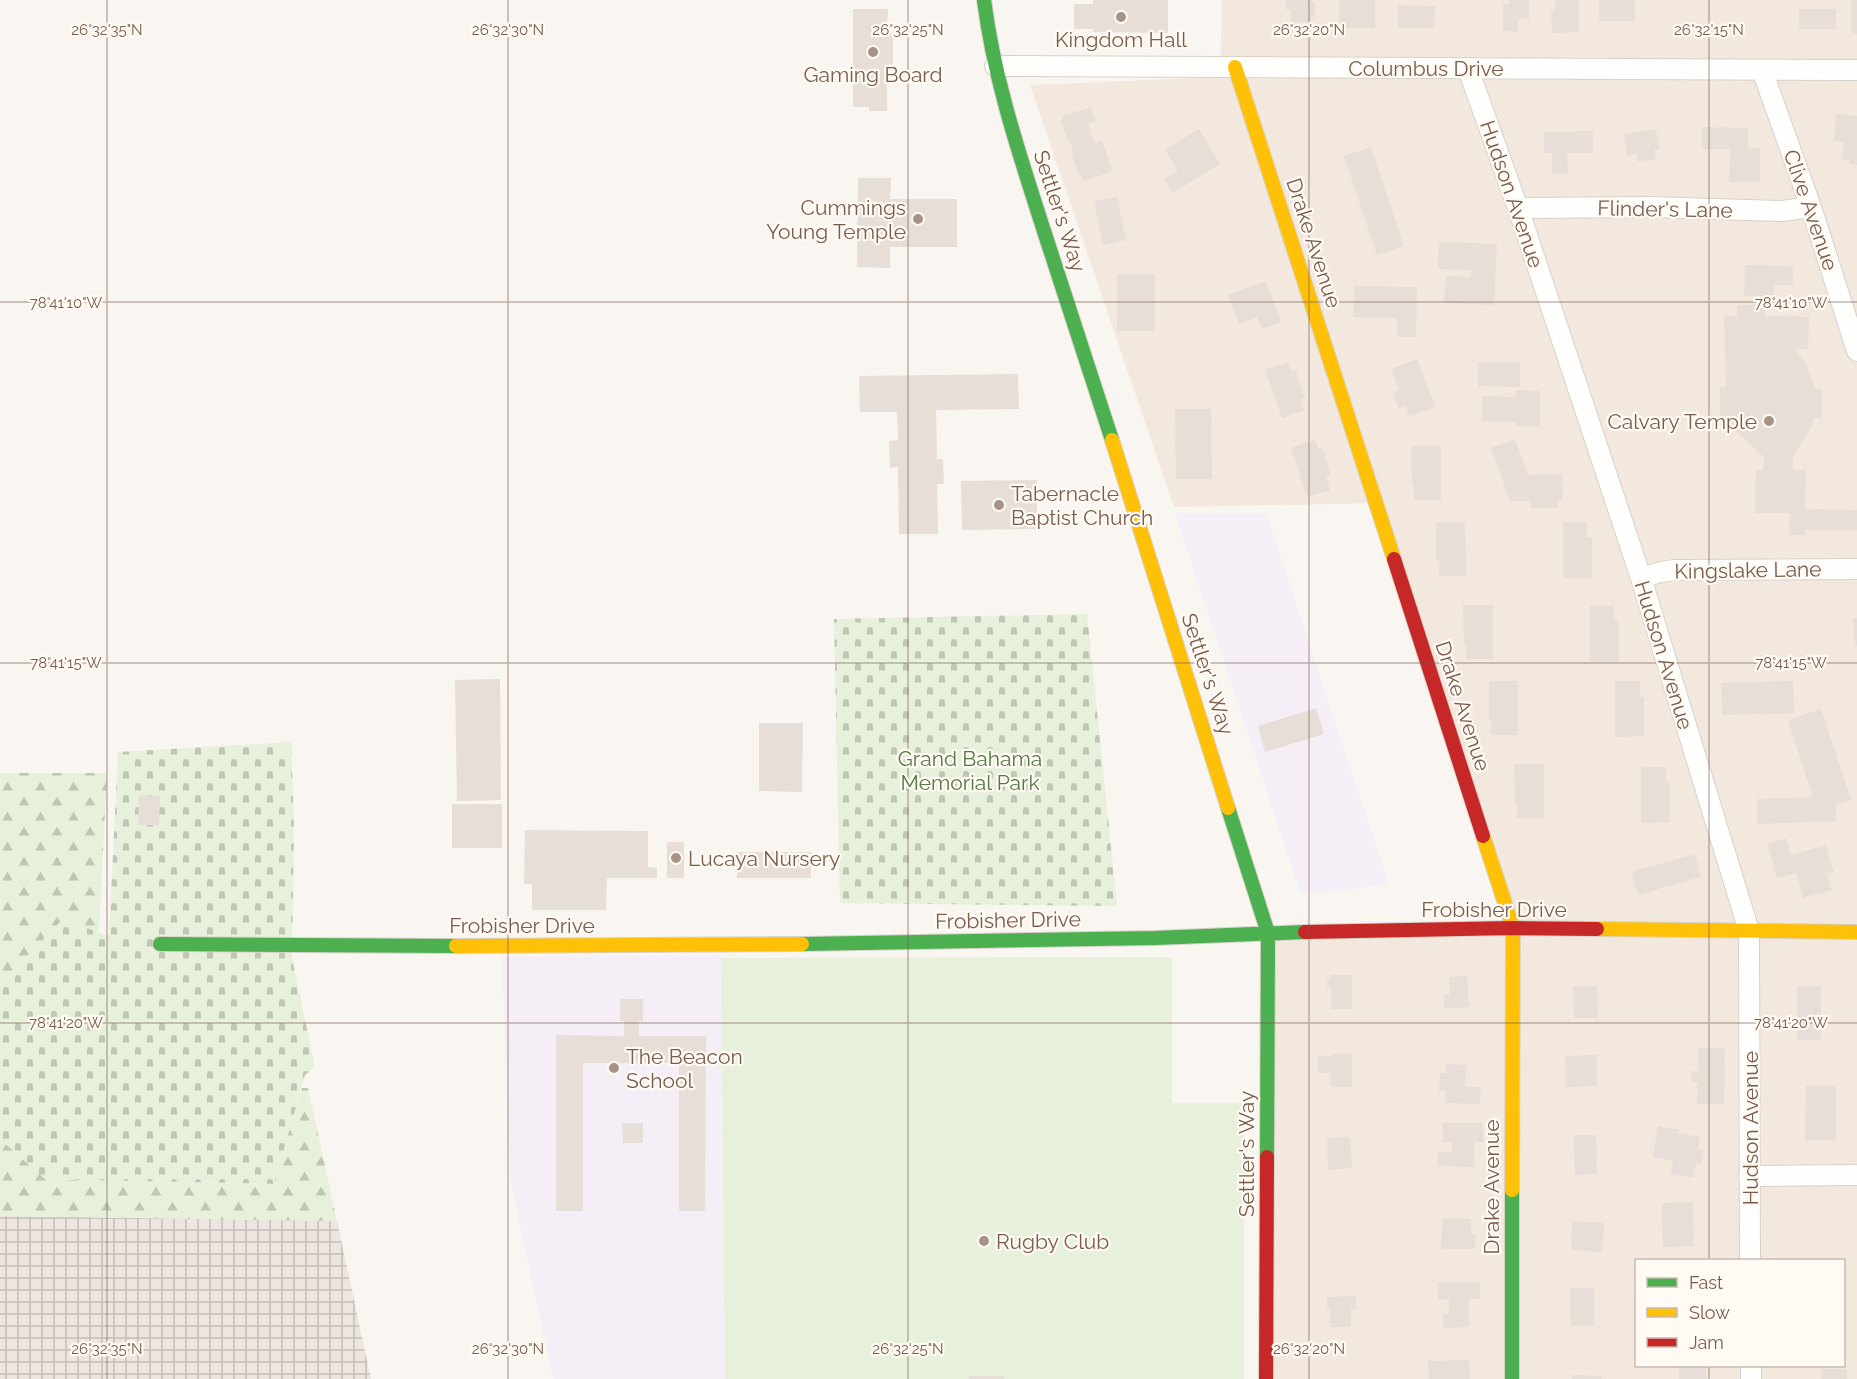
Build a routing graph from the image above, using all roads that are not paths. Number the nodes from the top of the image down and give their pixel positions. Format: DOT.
graph roads {
  1 [pos="984,0"];
  2 [pos="995,66"];
  3 [pos="1235,67"];
  4 [pos="1468,69"];
  5 [pos="1762,70"];
  6 [pos="1857,70"];
  7 [pos="1811,207"];
  8 [pos="1518,208"];
  9 [pos="1857,351"];
  10 [pos="1857,569"];
  11 [pos="1641,578"];
  12 [pos="1513,928"];
  13 [pos="1749,931"];
  14 [pos="1857,932"];
  15 [pos="1268,933"];
  16 [pos="160,944"];
  17 [pos="1857,1175"];
  18 [pos="1749,1176"];
  19 [pos="1750,1259"];
  20 [pos="1266,1379"];
  21 [pos="1512,1379"];
  1 -- 2 [label="street, Settler's Way"];
  2 -- 3 [label="street, Columbus Drive"];
  2 -- 15 [label="street, Settler's Way"];
  3 -- 4 [label="street, Columbus Drive"];
  3 -- 12 [label="street, Drake Avenue"];
  4 -- 5 [label="street, Columbus Drive"];
  4 -- 8 [label="street, Hudson Avenue"];
  5 -- 6 [label="street, Columbus Drive"];
  5 -- 7 [label="street, Clive Avenue"];
  7 -- 8 [label="street, Flinder's Lane"];
  7 -- 9 [label="street, Clive Avenue"];
  8 -- 11 [label="street, Hudson Avenue"];
  10 -- 11 [label="street, Kingslake Lane"];
  11 -- 13 [label="street, Hudson Avenue"];
  12 -- 13 [label="street, Frobisher Drive"];
  12 -- 15 [label="street, Frobisher Drive"];
  12 -- 21 [label="street, Drake Avenue"];
  13 -- 14 [label="street, Frobisher Drive"];
  13 -- 18 [label="street, Hudson Avenue"];
  15 -- 16 [label="street, Frobisher Drive"];
  15 -- 20 [label="street, Settler's Way"];
  17 -- 18 [label="street"];
  18 -- 19 [label="street, Hudson Avenue"];
}
